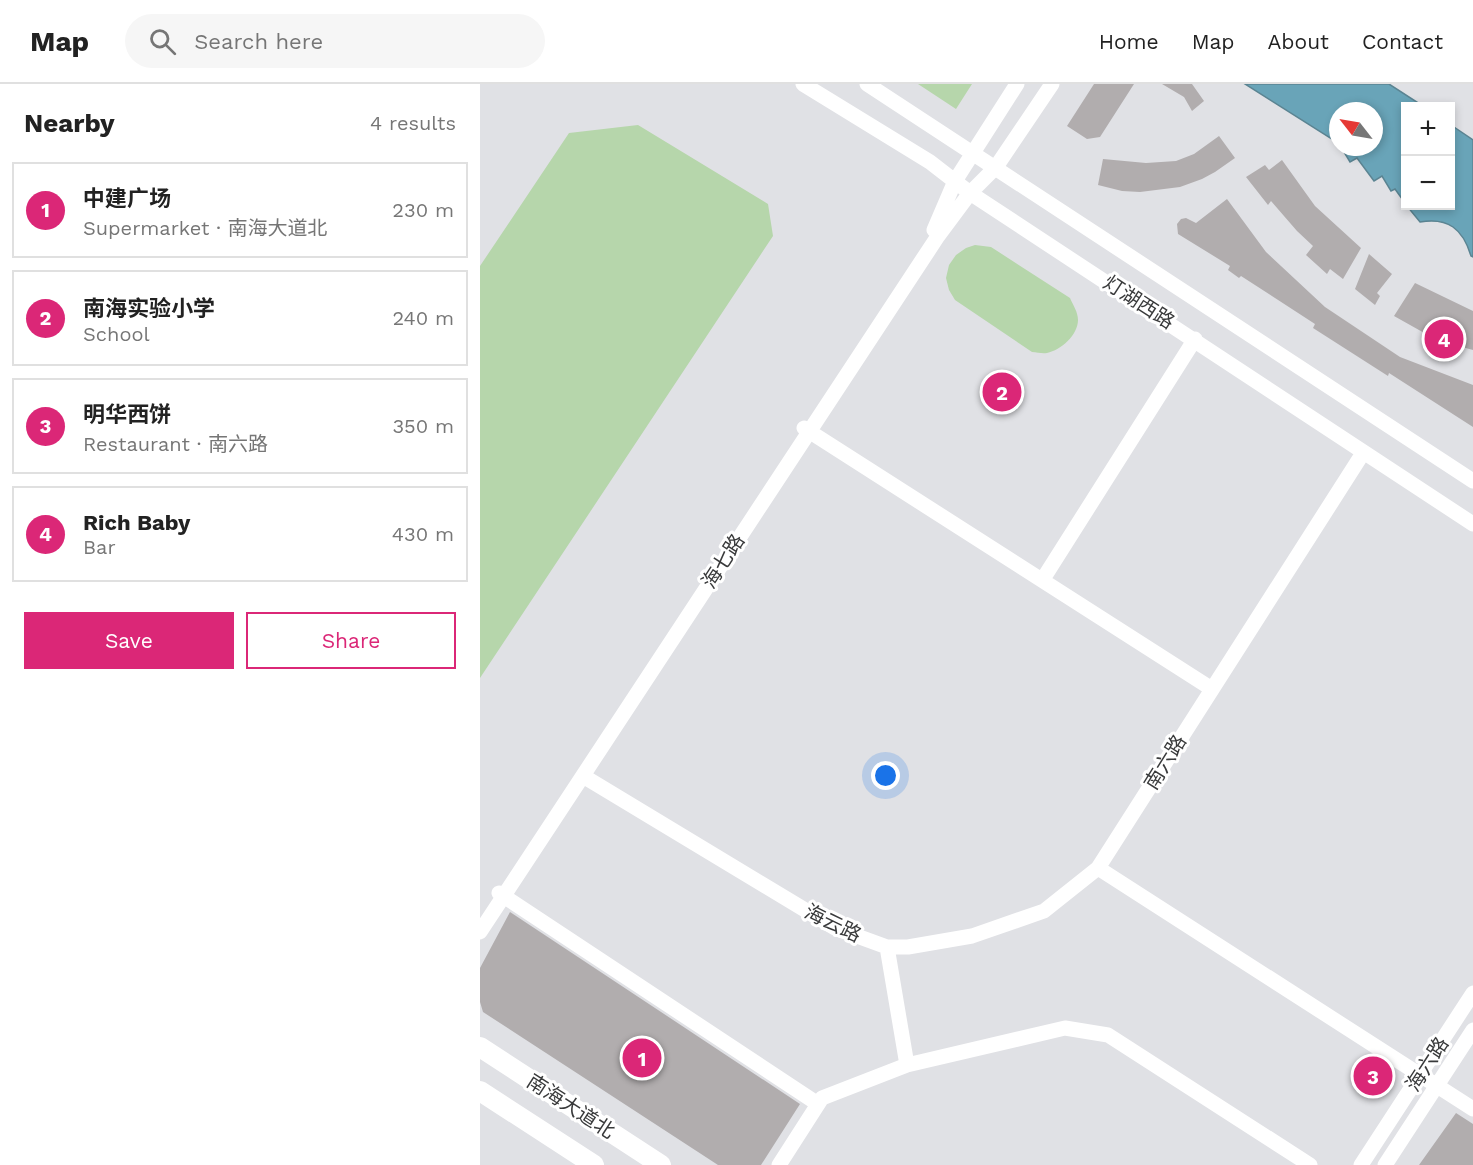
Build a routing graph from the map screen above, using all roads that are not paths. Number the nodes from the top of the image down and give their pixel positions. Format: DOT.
graph roads {
  1 [pos="803,84"];
  2 [pos="867,84"];
  3 [pos="1017,84"];
  4 [pos="1052,84"];
  5 [pos="973,152"];
  6 [pos="996,167"];
  7 [pos="955,181"];
  8 [pos="970,193"];
  9 [pos="1195,339"];
  10 [pos="806,430"];
  11 [pos="1363,453"];
  12 [pos="1473,481"];
  13 [pos="1473,524"];
  14 [pos="1043,579"];
  15 [pos="1212,689"];
  16 [pos="583,776"];
  17 [pos="1098,868"];
  18 [pos="501,894"];
  19 [pos="480,921"];
  20 [pos="480,932"];
  21 [pos="887,946"];
  22 [pos="1473,993"];
  23 [pos="1473,1030"];
  24 [pos="480,1047"];
  25 [pos="907,1065"];
  26 [pos="1419,1075"];
  27 [pos="1437,1086"];
  28 [pos="480,1091"];
  29 [pos="818,1104"];
  30 [pos="1473,1109"];
  31 [pos="594,1165"];
  32 [pos="661,1165"];
  33 [pos="779,1165"];
  34 [pos="1310,1165"];
  35 [pos="1361,1165"];
  36 [pos="1385,1165"];
  1 -- 7 [label="main road, 灯湖西路"];
  2 -- 5 [label="main road, 灯湖西路"];
  3 -- 5 [label="main road, 海七路"];
  4 -- 6 [label="main road, 海七路"];
  5 -- 6 [label="main road, 灯湖西路"];
  5 -- 7 [label="main road, 海七路"];
  6 -- 8 [label="main road, 海七路"];
  6 -- 12 [label="main road, 灯湖西路"];
  7 -- 8 [label="main road, 灯湖西路"];
  7 -- 10 [label="main road, 海七路"];
  8 -- 9 [label="main road, 灯湖西路"];
  8 -- 10 [label="main road, 海七路"];
  9 -- 11 [label="main road, 灯湖西路"];
  9 -- 14 [label="main road"];
  10 -- 14 [label="main road"];
  10 -- 16 [label="main road, 海七路"];
  10 -- 18 [label="main road, 海七路"];
  11 -- 13 [label="main road, 灯湖西路"];
  11 -- 15 [label="main road, 南六路"];
  14 -- 15 [label="main road"];
  15 -- 17 [label="main road, 南六路"];
  16 -- 18 [label="main road, 海七路"];
  16 -- 21 [label="main road, 海云路"];
  17 -- 21 [label="main road, 海云路"];
  17 -- 26 [label="main road"];
  18 -- 19 [label="main road, 海七路"];
  18 -- 20 [label="main road, 海七路"];
  18 -- 29 [label="main road"];
  21 -- 25 [label="main road"];
  22 -- 26 [label="main road, 海六路"];
  23 -- 27 [label="main road, 海六路"];
  24 -- 32 [label="highway, 南海大道北"];
  25 -- 29 [label="main road"];
  25 -- 34 [label="main road"];
  26 -- 27 [label="main road"];
  26 -- 35 [label="main road, 海六路"];
  27 -- 30 [label="main road"];
  27 -- 36 [label="main road, 海六路"];
  28 -- 31 [label="highway, 南海大道北"];
  29 -- 33 [label="main road"];
}
